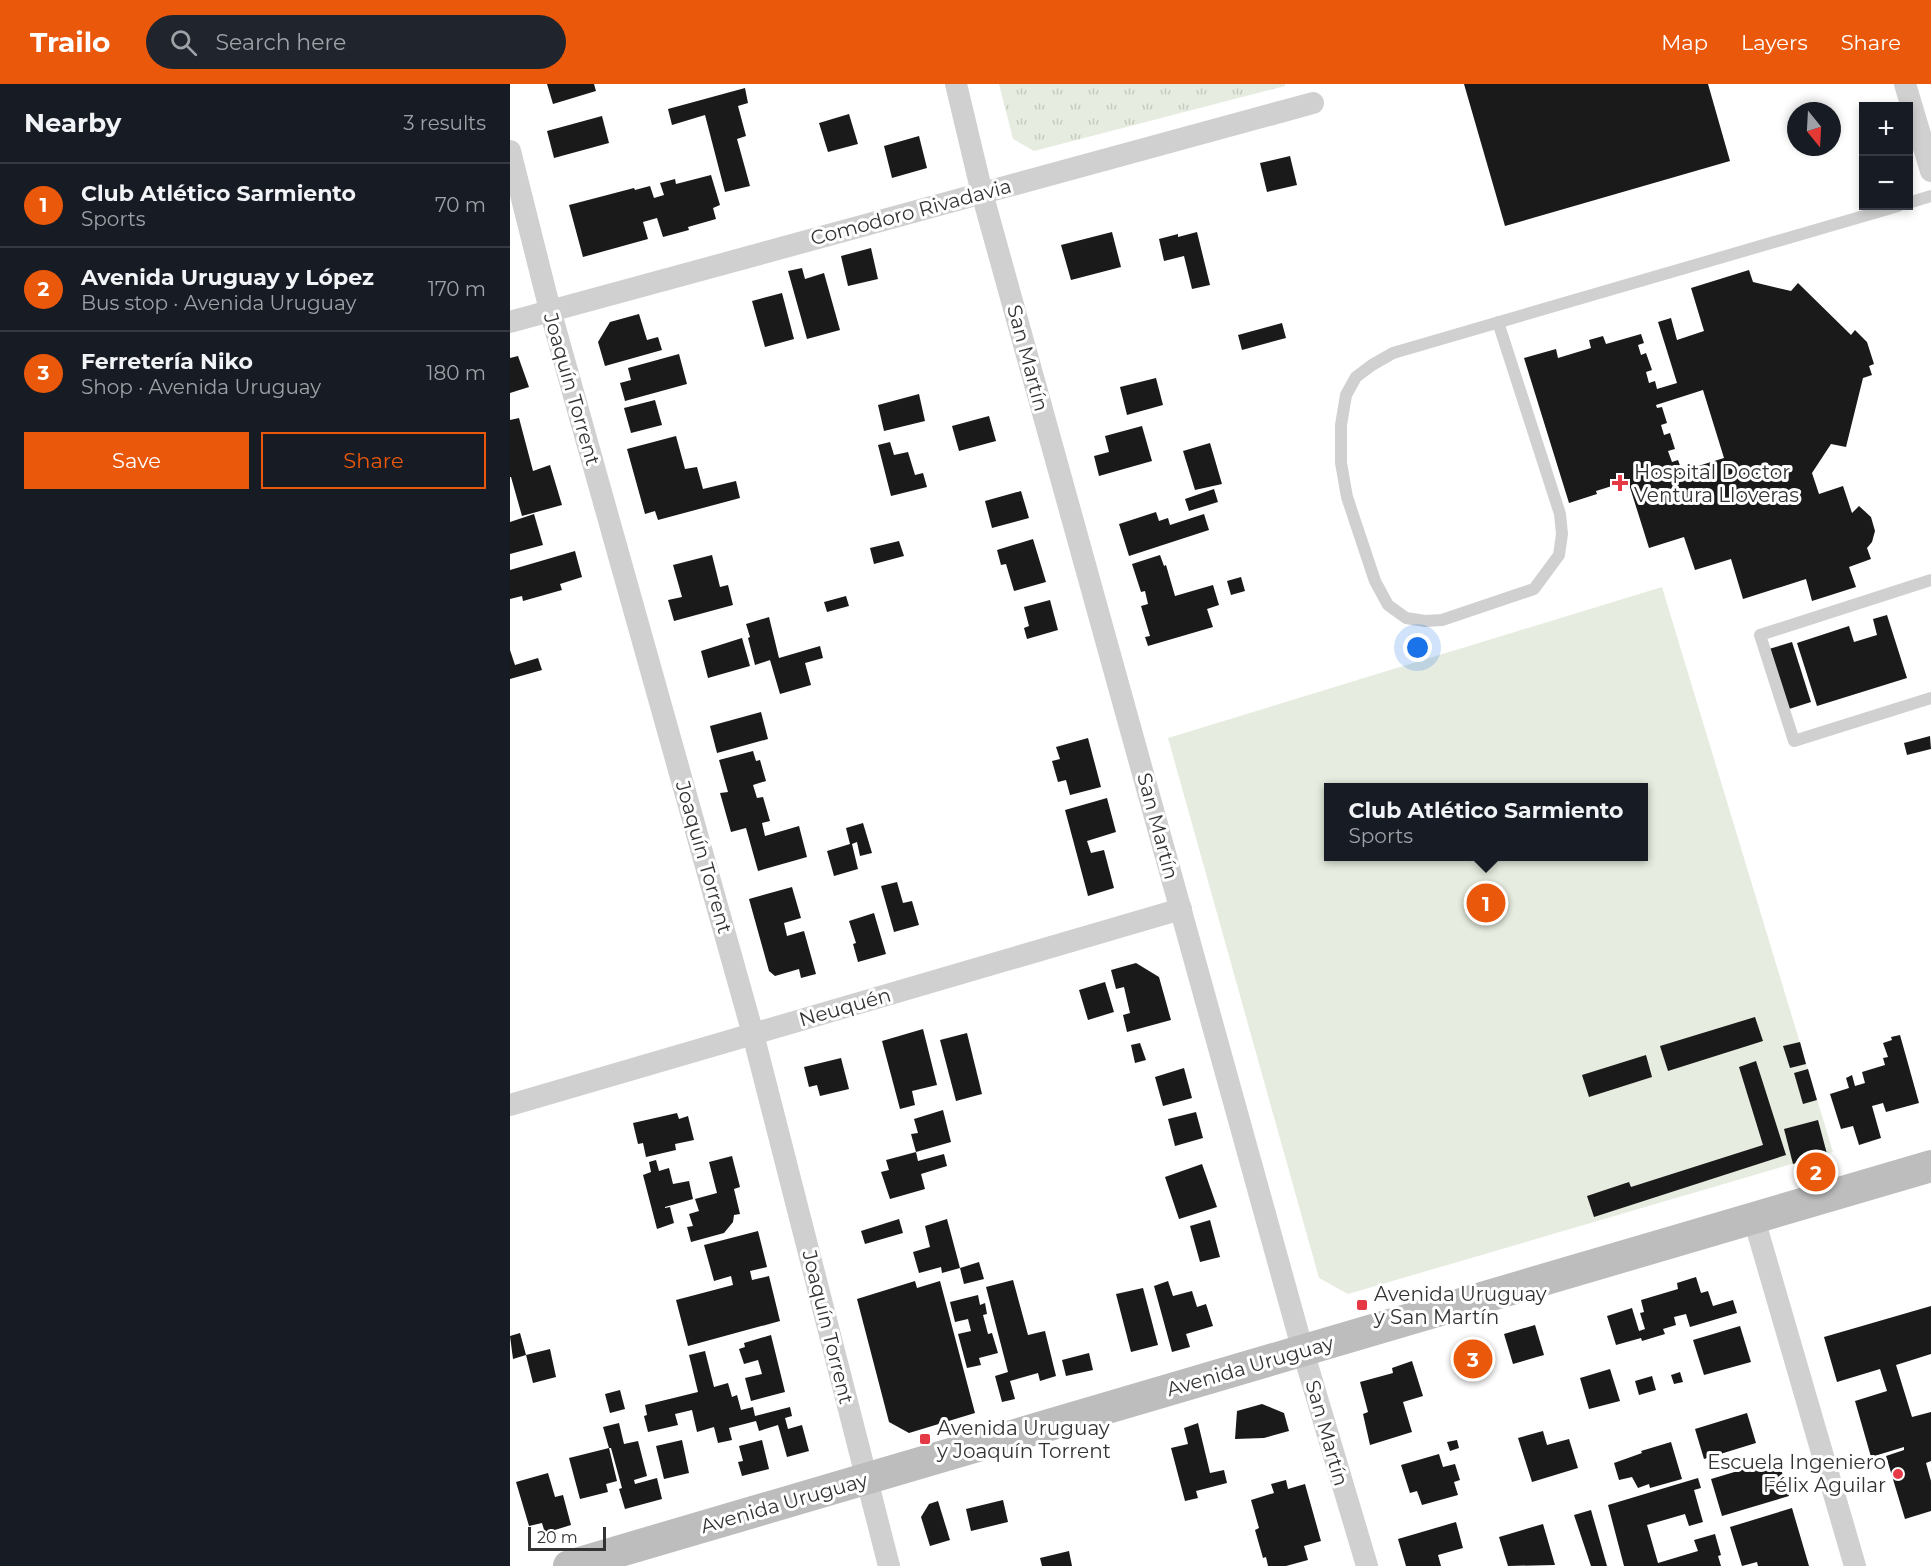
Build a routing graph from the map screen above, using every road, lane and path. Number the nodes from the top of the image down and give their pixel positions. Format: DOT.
graph roads {
  1 [pos="956,84"];
  2 [pos="1905,84"];
  3 [pos="1312,103"];
  4 [pos="1922,108"];
  5 [pos="510,151"];
  6 [pos="1931,171"];
  7 [pos="982,193"];
  8 [pos="1931,196"];
  9 [pos="1913,201"];
  10 [pos="1884,210"];
  11 [pos="550,310"];
  12 [pos="510,322"];
  13 [pos="1498,322"];
  14 [pos="1931,580"];
  15 [pos="1931,698"];
  16 [pos="1181,909"];
  17 [pos="753,1034"];
  18 [pos="510,1105"];
  19 [pos="1931,1166"];
  20 [pos="1754,1218"];
  21 [pos="1303,1351"];
  22 [pos="867,1479"];
  23 [pos="569,1566"];
  24 [pos="889,1566"];
  25 [pos="1367,1566"];
  26 [pos="1855,1566"];
  1 -- 7 [label="street, San Martín"];
  2 -- 4 [label="street"];
  3 -- 7 [label="street, Comodoro Rivadavia"];
  4 -- 6 [label="street"];
  5 -- 11 [label="street, Joaquín Torrent"];
  7 -- 11 [label="street, Comodoro Rivadavia"];
  7 -- 16 [label="street, San Martín"];
  8 -- 9 [label="lane"];
  10 -- 13 [label="lane"];
  11 -- 12 [label="street, Comodoro Rivadavia"];
  11 -- 17 [label="street, Joaquín Torrent"];
  13 -- 13 [label="lane"];
  14 -- 15 [label="lane"];
  16 -- 17 [label="street, Neuquén"];
  16 -- 21 [label="street, San Martín"];
  17 -- 18 [label="street, Neuquén"];
  17 -- 22 [label="street, Joaquín Torrent"];
  19 -- 20 [label="main road, Avenida Uruguay"];
  20 -- 21 [label="main road, Avenida Uruguay"];
  20 -- 26 [label="street"];
  21 -- 22 [label="main road, Avenida Uruguay"];
  21 -- 25 [label="street, San Martín"];
  22 -- 23 [label="main road, Avenida Uruguay"];
  22 -- 24 [label="street, Joaquín Torrent"];
}
